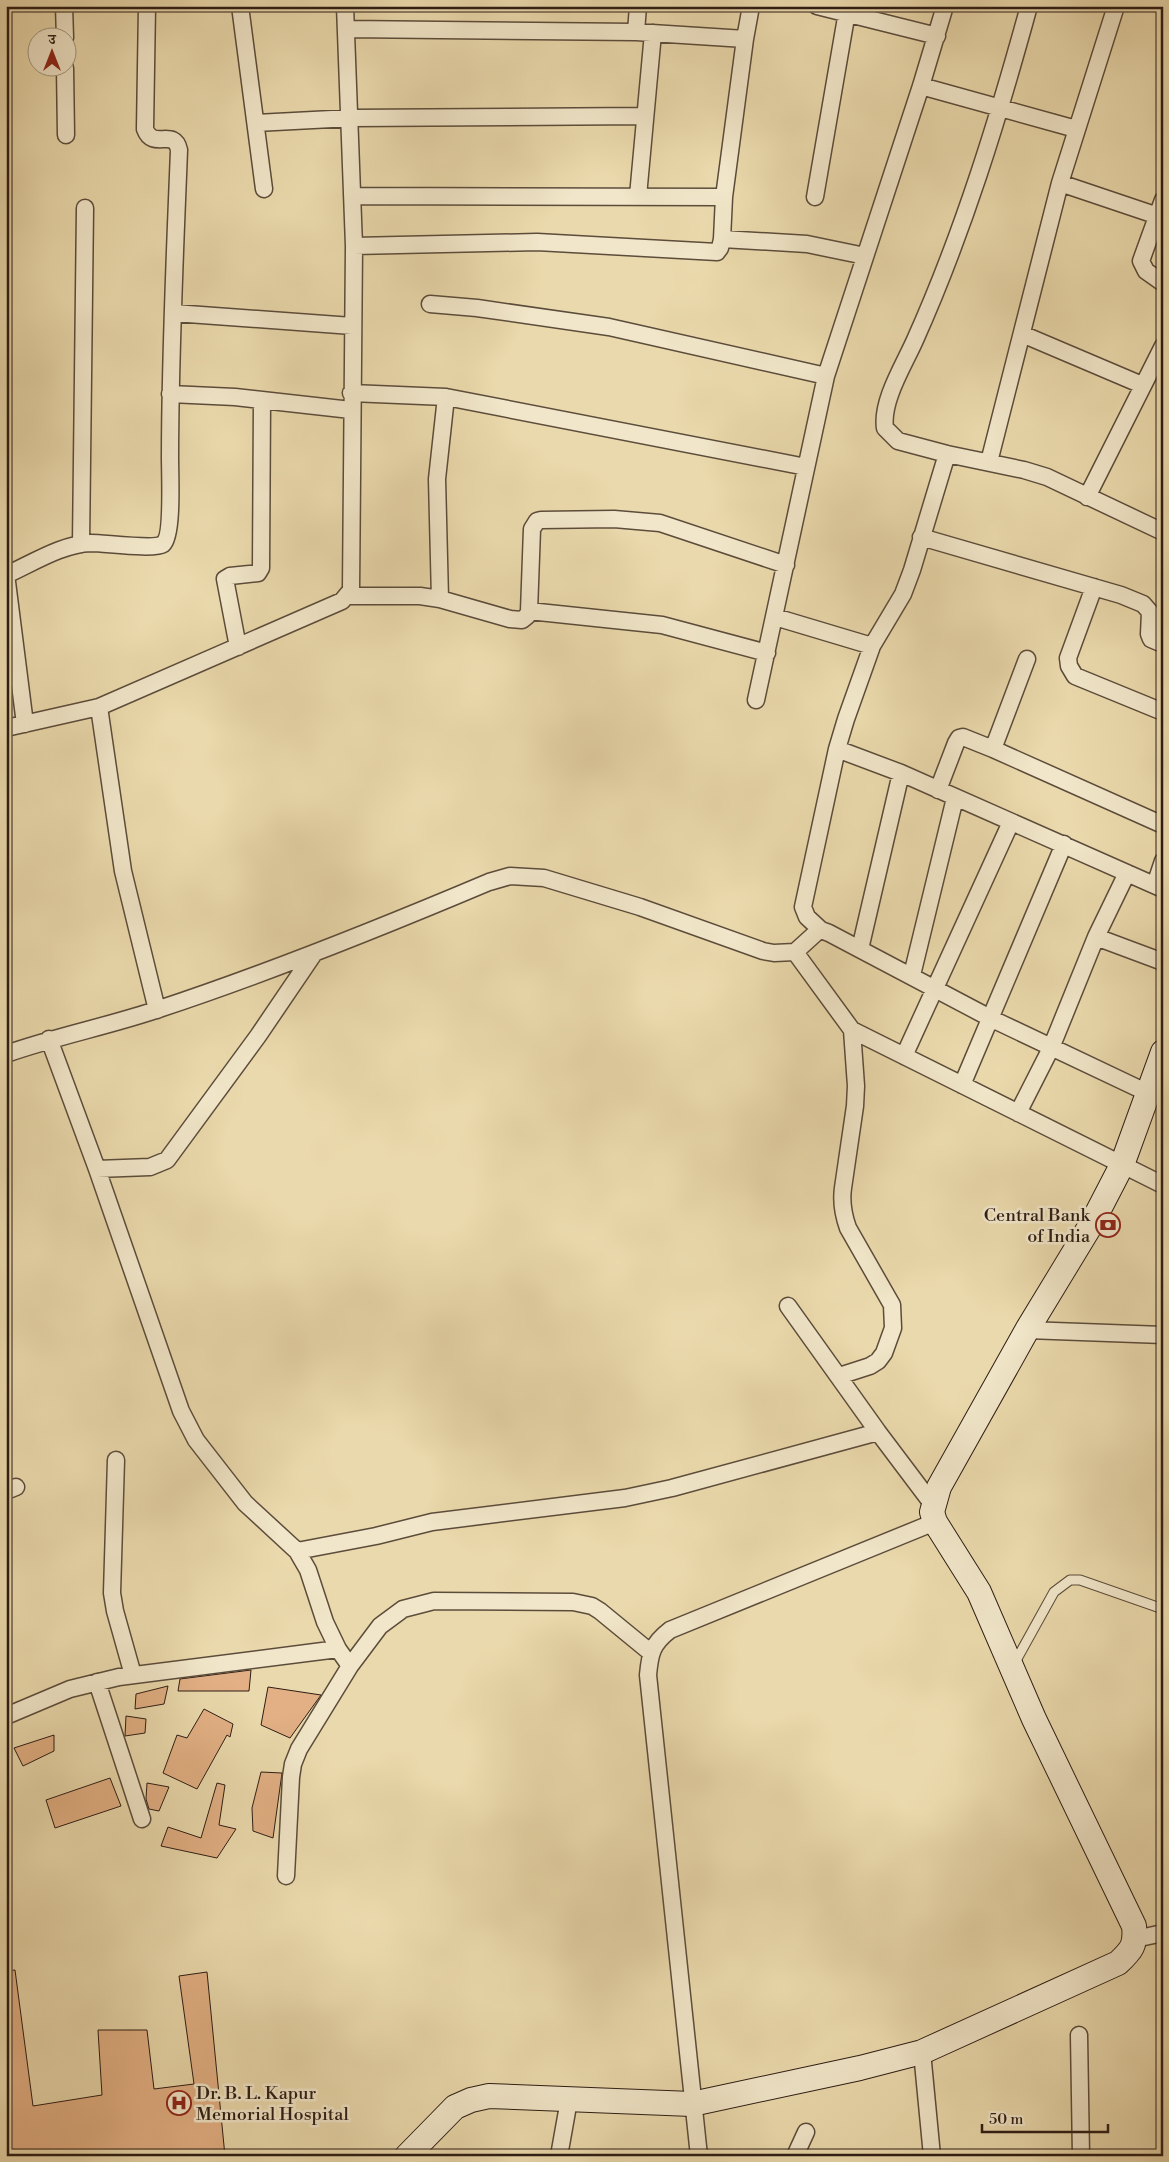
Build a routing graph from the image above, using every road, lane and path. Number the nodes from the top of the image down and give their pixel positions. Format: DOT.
graph roads {
  1 [pos="64,6"];
  2 [pos="147,6"];
  3 [pos="240,6"];
  4 [pos="345,6"];
  5 [pos="638,6"];
  6 [pos="751,6"];
  7 [pos="817,6"];
  8 [pos="945,6"];
  9 [pos="1029,6"];
  10 [pos="1116,6"];
  11 [pos="847,10"];
  12 [pos="65,28"];
  13 [pos="347,29"];
  14 [pos="644,32"];
  15 [pos="937,36"];
  16 [pos="745,39"];
  17 [pos="65,78"];
  18 [pos="921,86"];
  19 [pos="1001,107"];
  20 [pos="644,116"];
  21 [pos="351,118"];
  22 [pos="256,123"];
  23 [pos="1076,129"];
  24 [pos="66,135"];
  25 [pos="1060,183"];
  26 [pos="264,189"];
  27 [pos="352,196"];
  28 [pos="638,196"];
  29 [pos="724,197"];
  30 [pos="815,197"];
  31 [pos="1163,200"];
  32 [pos="86,208"];
  33 [pos="1158,216"];
  34 [pos="722,239"];
  35 [pos="354,246"];
  36 [pos="865,256"];
  37 [pos="1163,283"];
  38 [pos="430,304"];
  39 [pos="174,312"];
  40 [pos="352,326"];
  41 [pos="1022,334"];
  42 [pos="1163,346"];
  43 [pos="826,376"];
  44 [pos="1142,385"];
  45 [pos="351,393"];
  46 [pos="170,394"];
  47 [pos="446,397"];
  48 [pos="262,400"];
  49 [pos="351,410"];
  50 [pos="947,454"];
  51 [pos="989,462"];
  52 [pos="806,467"];
  53 [pos="1087,497"];
  54 [pos="1163,532"];
  55 [pos="921,537"];
  56 [pos="81,544"];
  57 [pos="786,565"];
  58 [pos="6,575"];
  59 [pos="1094,587"];
  60 [pos="348,596"];
  61 [pos="440,599"];
  62 [pos="529,611"];
  63 [pos="775,617"];
  64 [pos="1163,644"];
  65 [pos="872,646"];
  66 [pos="238,648"];
  67 [pos="767,653"];
  68 [pos="1027,659"];
  69 [pos="756,700"];
  70 [pos="99,708"];
  71 [pos="1163,712"];
  72 [pos="25,724"];
  73 [pos="6,728"];
  74 [pos="837,749"];
  75 [pos="993,749"];
  76 [pos="901,773"];
  77 [pos="938,790"];
  78 [pos="955,798"];
  79 [pos="1011,822"];
  80 [pos="1163,825"];
  81 [pos="1064,844"];
  82 [pos="1163,861"];
  83 [pos="1127,873"];
  84 [pos="1159,887"];
  85 [pos="821,930"];
  86 [pos="1096,937"];
  87 [pos="860,949"];
  88 [pos="794,952"];
  89 [pos="313,955"];
  90 [pos="1163,962"];
  91 [pos="912,975"];
  92 [pos="936,988"];
  93 [pos="157,1010"];
  94 [pos="992,1019"];
  95 [pos="852,1030"];
  96 [pos="49,1039"];
  97 [pos="1051,1048"];
  98 [pos="1163,1052"];
  99 [pos="6,1054"];
  100 [pos="904,1056"];
  101 [pos="962,1085"];
  102 [pos="1148,1093"];
  103 [pos="1018,1113"];
  104 [pos="1122,1165"];
  105 [pos="97,1169"];
  106 [pos="1163,1185"];
  107 [pos="788,1306"];
  108 [pos="1027,1330"];
  109 [pos="1163,1335"];
  110 [pos="839,1376"];
  111 [pos="878,1432"];
  112 [pos="116,1460"];
  113 [pos="934,1513"];
  114 [pos="297,1551"];
  115 [pos="1163,1609"];
  116 [pos="338,1649"];
  117 [pos="650,1652"];
  118 [pos="350,1666"];
  119 [pos="1011,1669"];
  120 [pos="133,1675"];
  121 [pos="97,1682"];
  122 [pos="6,1716"];
  123 [pos="142,1819"];
  124 [pos="286,1876"];
  125 [pos="1163,1933"];
  126 [pos="1135,1939"];
  127 [pos="1079,2035"];
  128 [pos="922,2052"];
  129 [pos="569,2100"];
  130 [pos="692,2104"];
  131 [pos="806,2132"];
  132 [pos="406,2156"];
  133 [pos="559,2156"];
  134 [pos="698,2156"];
  135 [pos="796,2156"];
  136 [pos="932,2156"];
  137 [pos="1081,2156"];
  1 -- 12 [label="street"];
  2 -- 39 [label="street"];
  3 -- 22 [label="street"];
  4 -- 13 [label="street"];
  5 -- 14 [label="street"];
  6 -- 16 [label="street"];
  7 -- 11 [label="street"];
  8 -- 15 [label="street"];
  9 -- 19 [label="street"];
  10 -- 23 [label="street"];
  11 -- 15 [label="street"];
  11 -- 30 [label="street"];
  13 -- 14 [label="street"];
  13 -- 21 [label="street"];
  14 -- 16 [label="street"];
  14 -- 20 [label="street"];
  15 -- 18 [label="street"];
  16 -- 29 [label="street"];
  17 -- 24 [label="street"];
  18 -- 19 [label="street"];
  18 -- 36 [label="street"];
  19 -- 23 [label="street"];
  19 -- 50 [label="street"];
  20 -- 21 [label="street"];
  20 -- 28 [label="street"];
  21 -- 22 [label="street"];
  21 -- 27 [label="street"];
  22 -- 26 [label="street"];
  23 -- 25 [label="street"];
  25 -- 33 [label="street"];
  25 -- 41 [label="street"];
  27 -- 28 [label="street"];
  27 -- 35 [label="street"];
  28 -- 29 [label="street"];
  29 -- 34 [label="street"];
  31 -- 33 [label="street"];
  32 -- 56 [label="street"];
  33 -- 37 [label="street"];
  34 -- 35 [label="street"];
  34 -- 36 [label="street"];
  35 -- 40 [label="street"];
  36 -- 43 [label="street"];
  38 -- 43 [label="street"];
  39 -- 40 [label="street"];
  39 -- 46 [label="street"];
  40 -- 45 [label="street"];
  41 -- 44 [label="street"];
  41 -- 51 [label="street"];
  42 -- 44 [label="street"];
  43 -- 52 [label="street"];
  44 -- 53 [label="street"];
  45 -- 47 [label="street"];
  45 -- 49 [label="street"];
  46 -- 48 [label="street"];
  46 -- 56 [label="street"];
  47 -- 52 [label="street"];
  47 -- 61 [label="street"];
  48 -- 49 [label="street"];
  48 -- 66 [label="street"];
  49 -- 60 [label="street"];
  50 -- 51 [label="street"];
  50 -- 55 [label="street"];
  51 -- 53 [label="street"];
  52 -- 57 [label="street"];
  53 -- 54 [label="street"];
  55 -- 59 [label="street"];
  55 -- 65 [label="street"];
  56 -- 58 [label="street"];
  57 -- 62 [label="street"];
  57 -- 63 [label="street"];
  58 -- 72 [label="street"];
  59 -- 64 [label="street"];
  59 -- 71 [label="street"];
  60 -- 61 [label="street"];
  60 -- 66 [label="street"];
  61 -- 62 [label="street"];
  62 -- 67 [label="street"];
  63 -- 65 [label="street"];
  63 -- 67 [label="street"];
  65 -- 74 [label="street"];
  66 -- 70 [label="street"];
  67 -- 69 [label="street"];
  68 -- 75 [label="street"];
  70 -- 72 [label="street"];
  70 -- 93 [label="street"];
  72 -- 73 [label="street"];
  74 -- 76 [label="street"];
  74 -- 85 [label="street"];
  75 -- 77 [label="street"];
  75 -- 80 [label="street"];
  76 -- 77 [label="street"];
  76 -- 87 [label="street"];
  77 -- 78 [label="street"];
  78 -- 79 [label="street"];
  78 -- 91 [label="street"];
  79 -- 81 [label="street"];
  79 -- 92 [label="street"];
  81 -- 83 [label="street"];
  81 -- 94 [label="street"];
  82 -- 84 [label="street"];
  83 -- 84 [label="street"];
  83 -- 86 [label="street"];
  85 -- 87 [label="street"];
  85 -- 88 [label="street"];
  86 -- 90 [label="street"];
  86 -- 97 [label="street"];
  87 -- 91 [label="street"];
  88 -- 89 [label="street"];
  88 -- 95 [label="street"];
  89 -- 93 [label="street"];
  89 -- 105 [label="street"];
  91 -- 92 [label="street"];
  92 -- 94 [label="street"];
  92 -- 100 [label="street"];
  93 -- 96 [label="street"];
  94 -- 97 [label="street"];
  94 -- 101 [label="street"];
  95 -- 100 [label="street"];
  95 -- 110 [label="street"];
  96 -- 99 [label="street"];
  96 -- 105 [label="street"];
  97 -- 102 [label="street"];
  97 -- 103 [label="street"];
  98 -- 102 [label="street"];
  100 -- 101 [label="street"];
  101 -- 103 [label="street"];
  102 -- 104 [label="street"];
  103 -- 104 [label="street"];
  104 -- 106 [label="street"];
  104 -- 108 [label="street"];
  105 -- 114 [label="street"];
  107 -- 110 [label="street"];
  108 -- 109 [label="street"];
  108 -- 113 [label="street"];
  110 -- 111 [label="street"];
  111 -- 113 [label="street"];
  111 -- 114 [label="street"];
  112 -- 120 [label="street"];
  113 -- 117 [label="street"];
  113 -- 119 [label="street"];
  114 -- 116 [label="street"];
  115 -- 119 [label="lane"];
  116 -- 118 [label="street"];
  116 -- 120 [label="street"];
  117 -- 118 [label="street"];
  117 -- 130 [label="street"];
  118 -- 124 [label="street"];
  119 -- 126 [label="street"];
  120 -- 121 [label="street"];
  121 -- 122 [label="street"];
  121 -- 123 [label="street"];
  125 -- 126 [label="street"];
  126 -- 128 [label="street"];
  127 -- 137 [label="street"];
  128 -- 130 [label="street"];
  128 -- 136 [label="street"];
  129 -- 130 [label="street"];
  129 -- 132 [label="street"];
  129 -- 133 [label="street"];
  130 -- 134 [label="street"];
  131 -- 135 [label="street"];
}
